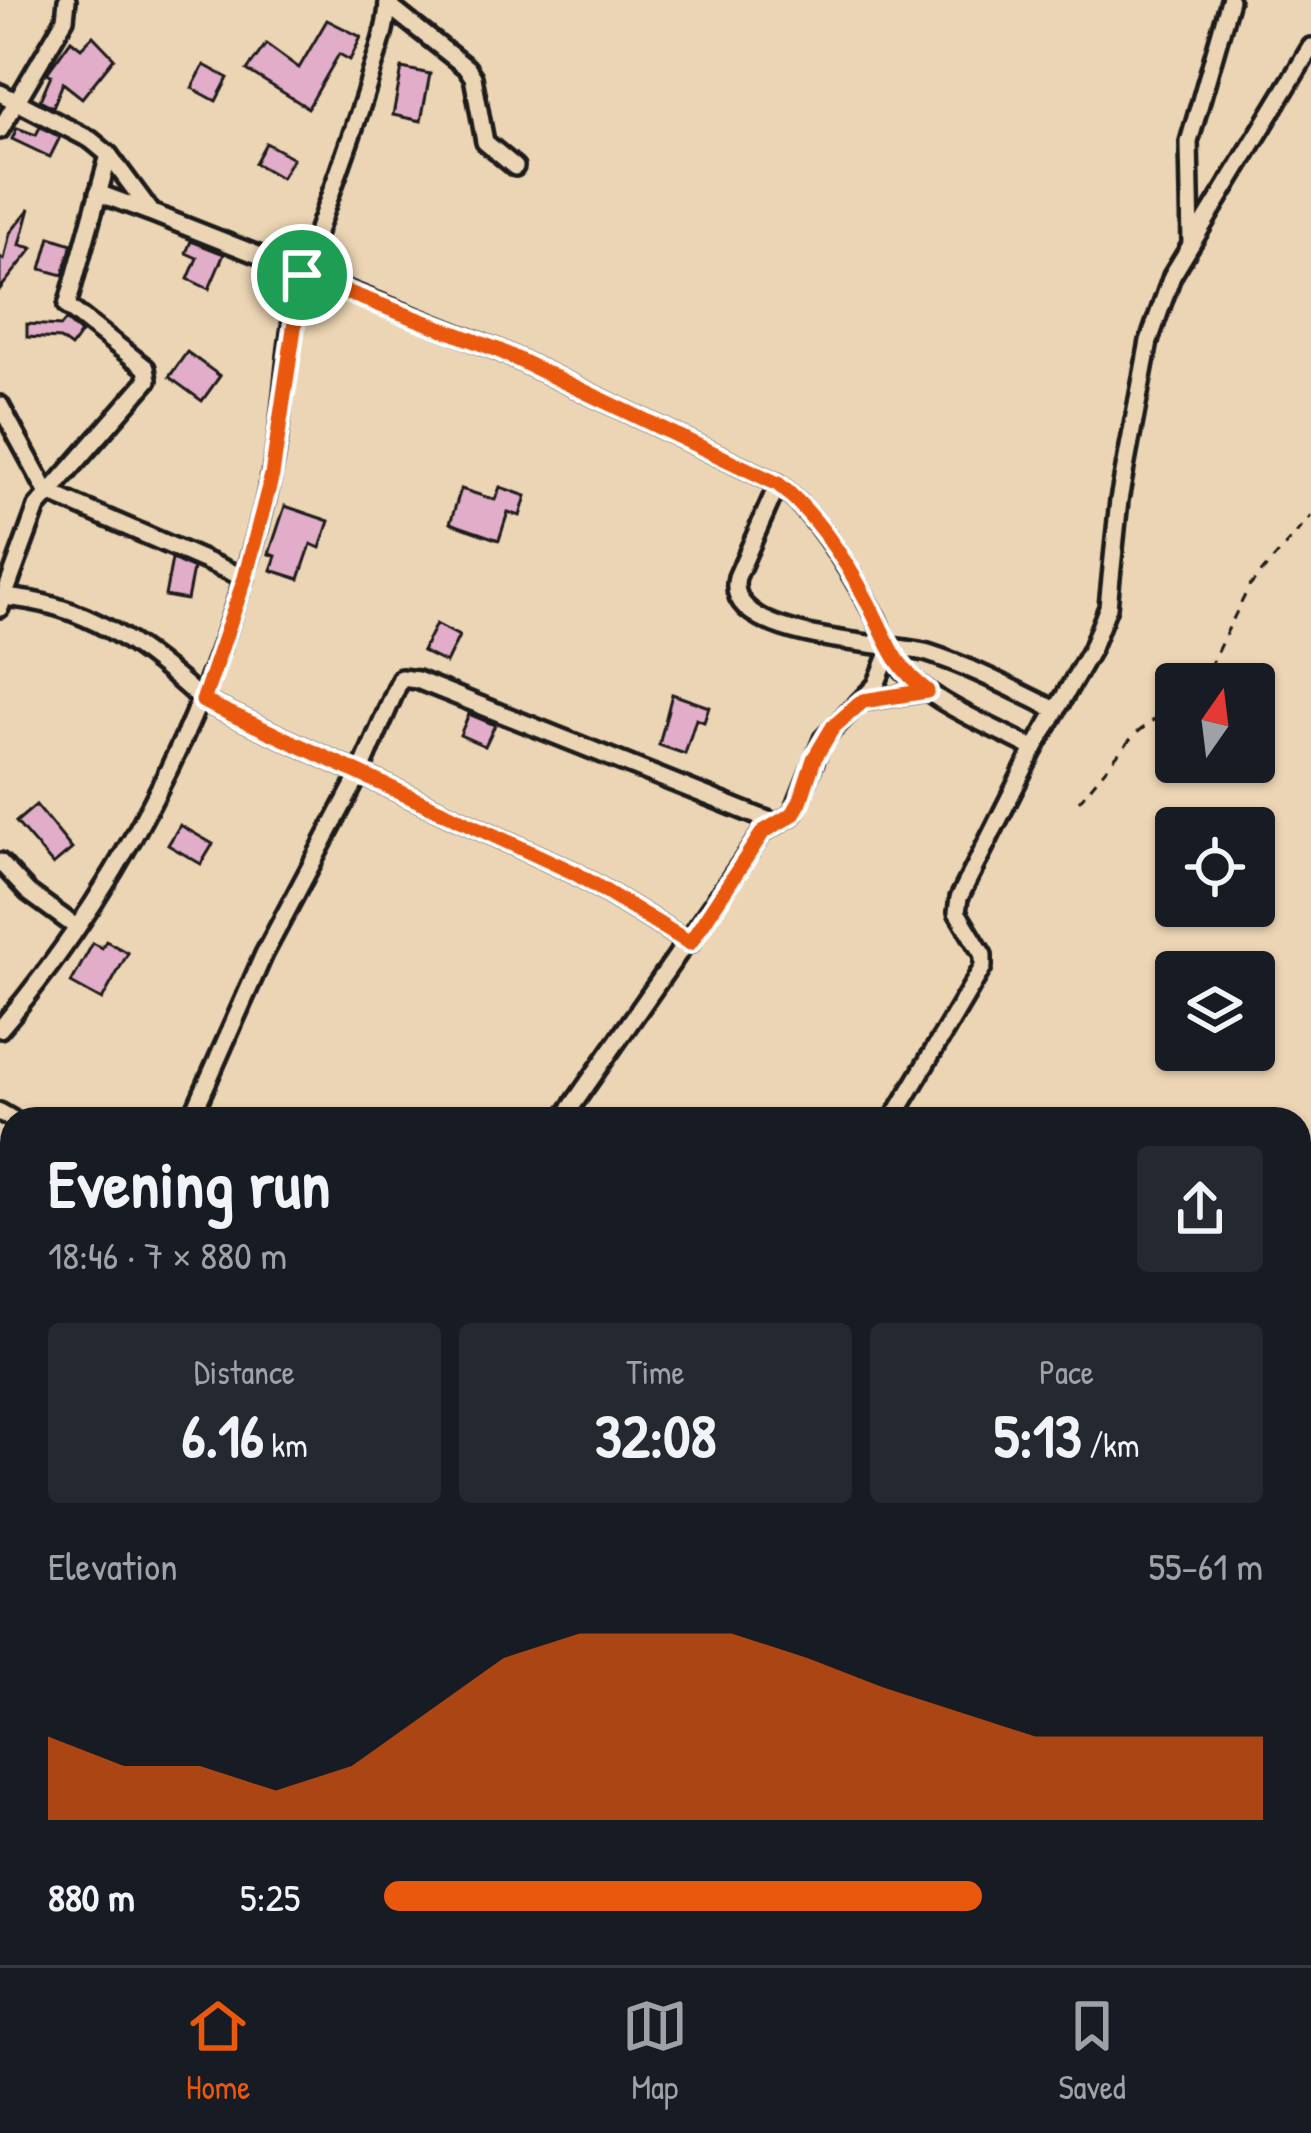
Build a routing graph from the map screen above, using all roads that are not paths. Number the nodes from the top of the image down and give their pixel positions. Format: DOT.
graph roads {
  1 [pos="67,0"];
  2 [pos="1230,0"];
  3 [pos="388,2"];
  4 [pos="1311,47"];
  5 [pos="8,96"];
  6 [pos="0,130"];
  7 [pos="109,155"];
  8 [pos="515,167"];
  9 [pos="98,193"];
  10 [pos="152,213"];
  11 [pos="1192,244"];
  12 [pos="302,275"];
  13 [pos="0,405"];
  14 [pos="778,484"];
  15 [pos="47,492"];
  16 [pos="245,578"];
  17 [pos="1,601"];
  18 [pos="888,649"];
  19 [pos="927,691"];
  20 [pos="203,701"];
  21 [pos="863,701"];
  22 [pos="1056,710"];
  23 [pos="1034,749"];
  24 [pos="359,773"];
  25 [pos="775,824"];
  26 [pos="0,862"];
  27 [pos="76,927"];
  28 [pos="690,943"];
  29 [pos="0,1029"];
  30 [pos="196,1107"];
  31 [pos="572,1107"];
  32 [pos="900,1107"];
  1 -- 5 [label="street"];
  2 -- 11 [label="street"];
  3 -- 8 [label="street"];
  3 -- 12 [label="street"];
  4 -- 11 [label="street"];
  5 -- 6 [label="street"];
  5 -- 7 [label="street"];
  7 -- 9 [label="street"];
  7 -- 10 [label="street"];
  9 -- 10 [label="street"];
  9 -- 15 [label="street"];
  10 -- 12 [label="street"];
  11 -- 22 [label="street"];
  12 -- 14 [label="street"];
  12 -- 16 [label="street"];
  13 -- 15 [label="street"];
  14 -- 18 [label="street"];
  14 -- 18 [label="street"];
  15 -- 16 [label="street"];
  15 -- 17 [label="street"];
  16 -- 20 [label="street"];
  17 -- 20 [label="street"];
  18 -- 19 [label="street"];
  18 -- 21 [label="street"];
  18 -- 22 [label="street"];
  19 -- 21 [label="street"];
  19 -- 23 [label="street"];
  20 -- 24 [label="street"];
  20 -- 27 [label="street"];
  21 -- 25 [label="street"];
  22 -- 23 [label="street"];
  23 -- 32 [label="street"];
  24 -- 25 [label="street"];
  24 -- 28 [label="street"];
  24 -- 30 [label="street"];
  25 -- 28 [label="street"];
  26 -- 27 [label="street"];
  27 -- 29 [label="street"];
  28 -- 31 [label="street"];
}
